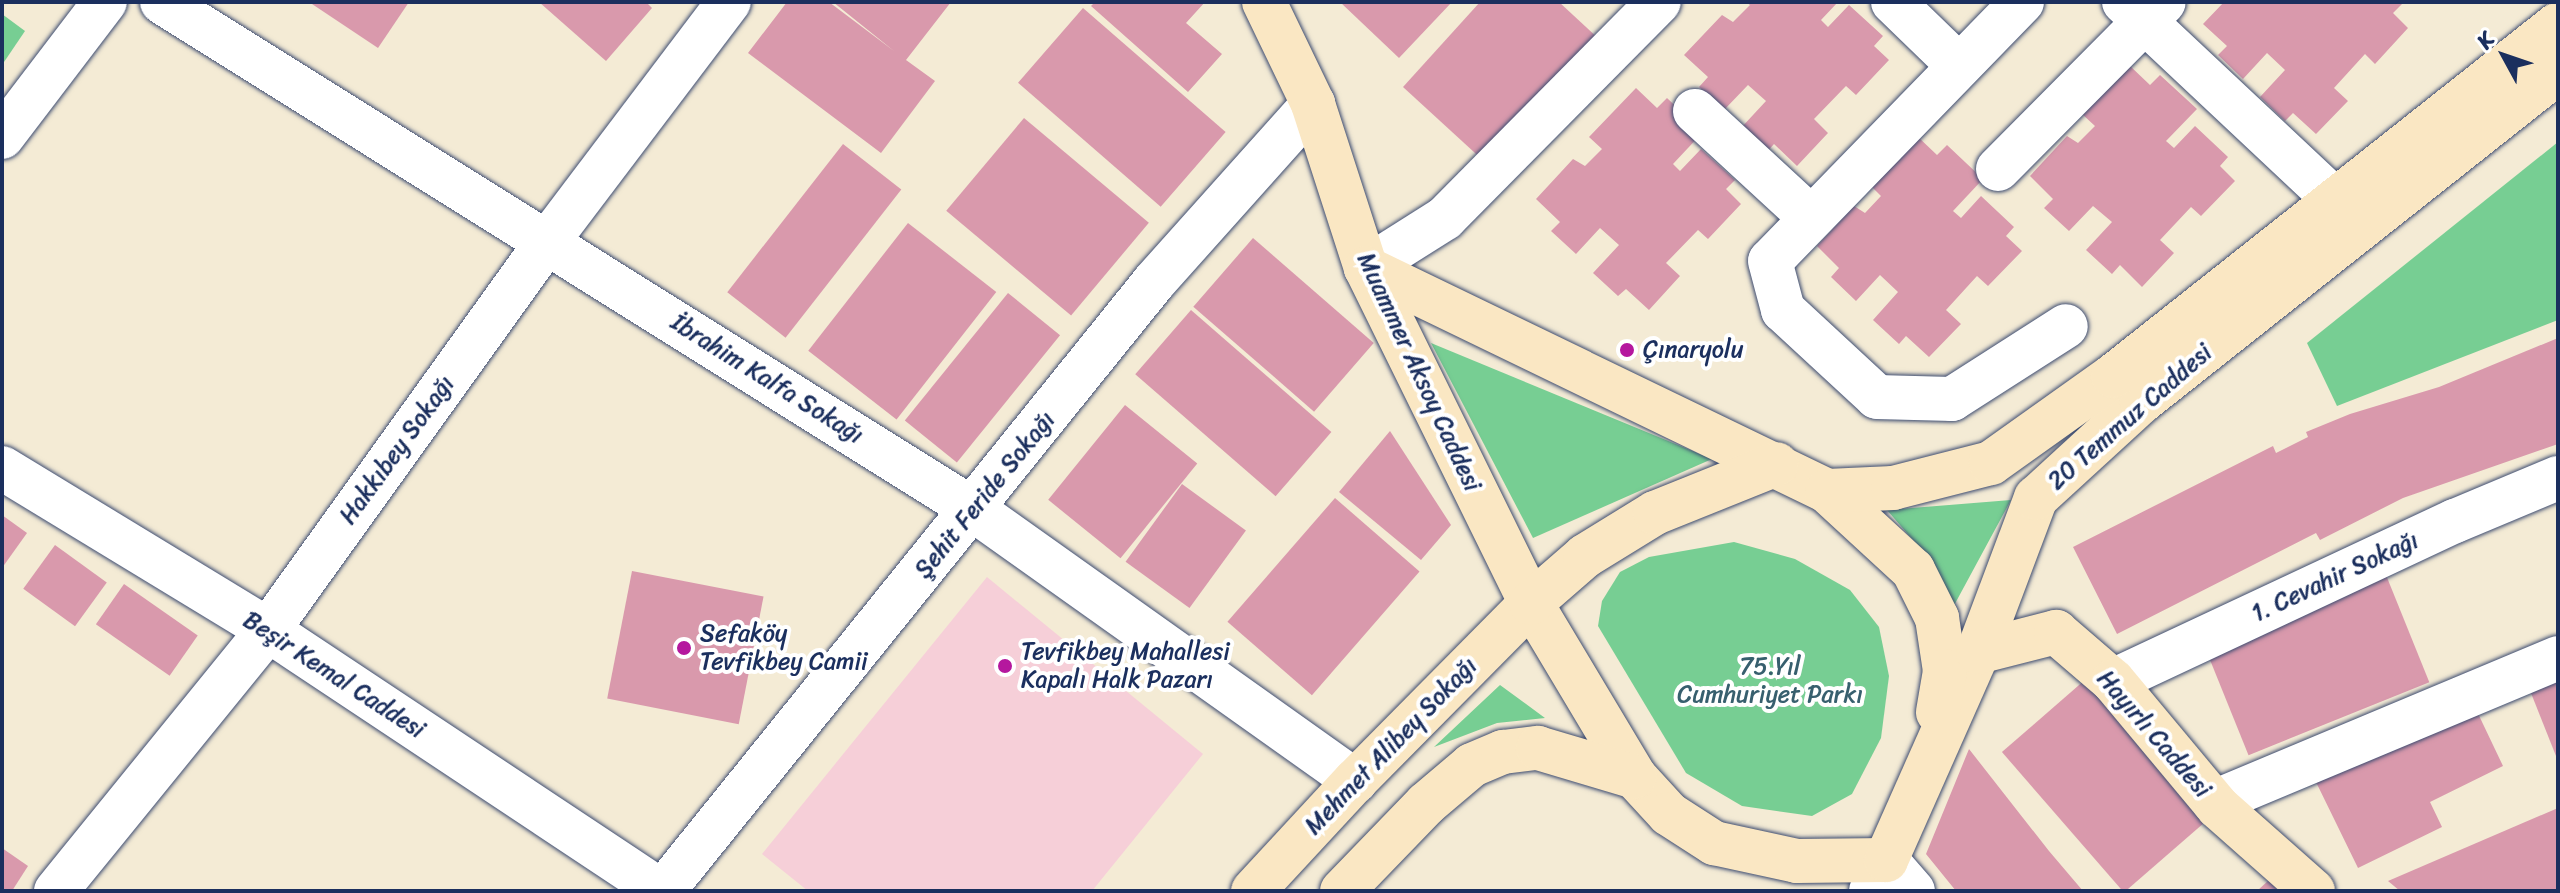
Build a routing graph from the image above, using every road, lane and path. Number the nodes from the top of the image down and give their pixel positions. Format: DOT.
graph roads {
  1 [pos="105,2"];
  2 [pos="162,2"];
  3 [pos="729,2"];
  4 [pos="1264,2"];
  5 [pos="1659,2"];
  6 [pos="1893,2"];
  7 [pos="2022,2"];
  8 [pos="2144,9"];
  9 [pos="2558,24"];
  10 [pos="1959,66"];
  11 [pos="2558,72"];
  12 [pos="1313,104"];
  13 [pos="1695,111"];
  14 [pos="2,137"];
  15 [pos="1998,169"];
  16 [pos="2335,200"];
  17 [pos="1810,217"];
  18 [pos="548,241"];
  19 [pos="1366,268"];
  20 [pos="2066,326"];
  21 [pos="1777,464"];
  22 [pos="2,468"];
  23 [pos="2558,478"];
  24 [pos="1827,491"];
  25 [pos="974,510"];
  26 [pos="1531,603"];
  27 [pos="268,630"];
  28 [pos="1978,652"];
  29 [pos="2558,658"];
  30 [pos="2113,681"];
  31 [pos="1932,750"];
  32 [pos="1635,777"];
  33 [pos="1355,781"];
  34 [pos="2214,802"];
  35 [pos="1890,881"];
  36 [pos="56,891"];
  37 [pos="662,891"];
  38 [pos="1253,891"];
  39 [pos="1342,891"];
  40 [pos="2313,891"];
  1 -- 14 [label="street"];
  2 -- 18 [label="street, İbrahim Kalfa Sokağı"];
  3 -- 18 [label="street, Hakkıbey Sokağı"];
  4 -- 12 [label="main road, Muammer Aksoy Caddesi"];
  5 -- 19 [label="street"];
  6 -- 10 [label="street"];
  7 -- 10 [label="street"];
  8 -- 15 [label="street"];
  8 -- 16 [label="street"];
  9 -- 16 [label="main road, 20 Temmuz Caddesi"];
  10 -- 17 [label="street"];
  11 -- 28 [label="main road, 20 Temmuz Caddesi"];
  12 -- 19 [label="main road, Muammer Aksoy Caddesi"];
  12 -- 25 [label="street, Şehit Feride Sokağı"];
  13 -- 17 [label="street"];
  16 -- 24 [label="main road, 20 Temmuz Caddesi"];
  17 -- 20 [label="street"];
  18 -- 25 [label="street, İbrahim Kalfa Sokağı"];
  18 -- 27 [label="street, Hakkıbey Sokağı"];
  19 -- 21 [label="main road"];
  19 -- 26 [label="main road, Muammer Aksoy Caddesi"];
  21 -- 24 [label="main road"];
  21 -- 26 [label="main road, Mehmet Alibey Sokağı"];
  22 -- 27 [label="street, Beşir Kemal Caddesi"];
  23 -- 30 [label="street, 1. Cevahir Sokağı"];
  24 -- 31 [label="main road"];
  25 -- 33 [label="street, İbrahim Kalfa Sokağı"];
  25 -- 37 [label="street, Şehit Feride Sokağı"];
  26 -- 32 [label="main road, Muammer Aksoy Caddesi"];
  26 -- 33 [label="main road, Mehmet Alibey Sokağı"];
  27 -- 36 [label="street, Hakkıbey Sokağı"];
  27 -- 37 [label="street, Beşir Kemal Caddesi"];
  28 -- 30 [label="main road, Hayırlı Caddesi"];
  28 -- 31 [label="main road, 20 Temmuz Caddesi"];
  29 -- 34 [label="street"];
  30 -- 34 [label="main road, Hayırlı Caddesi"];
  31 -- 35 [label="main road, 20 Temmuz Caddesi"];
  32 -- 35 [label="main road, Muammer Aksoy Caddesi"];
  32 -- 39 [label="main road"];
  33 -- 38 [label="main road, Mehmet Alibey Sokağı"];
  34 -- 40 [label="main road, Hayırlı Caddesi"];
}
